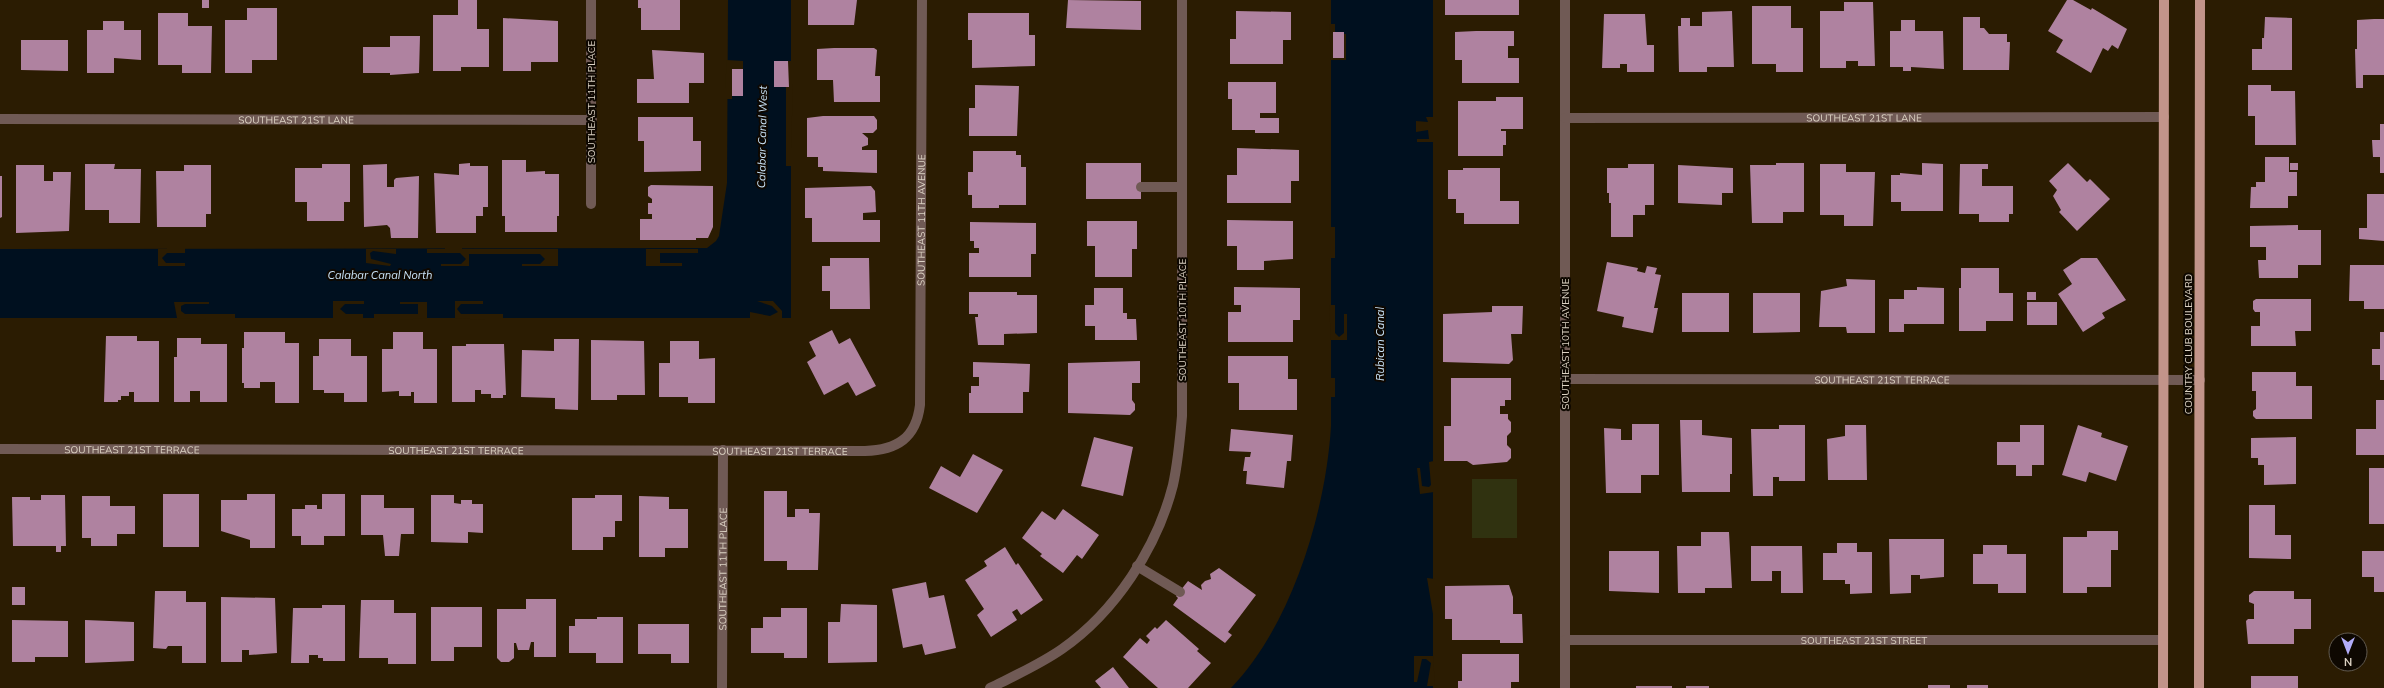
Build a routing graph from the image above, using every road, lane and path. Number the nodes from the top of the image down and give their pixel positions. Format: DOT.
graph roads {
  1 [pos="591,0"];
  2 [pos="922,0"];
  3 [pos="1182,0"];
  4 [pos="1565,0"];
  5 [pos="2164,0"];
  6 [pos="2200,0"];
  7 [pos="2164,117"];
  8 [pos="1565,118"];
  9 [pos="0,119"];
  10 [pos="592,120"];
  11 [pos="1141,187"];
  12 [pos="1182,188"];
  13 [pos="591,204"];
  14 [pos="1565,379"];
  15 [pos="2164,379"];
  16 [pos="2200,380"];
  17 [pos="908,437"];
  18 [pos="0,449"];
  19 [pos="723,450"];
  20 [pos="1137,566"];
  21 [pos="1180,592"];
  22 [pos="1565,640"];
  23 [pos="2163,640"];
  24 [pos="722,688"];
  25 [pos="990,688"];
  26 [pos="1565,688"];
  27 [pos="2163,688"];
  28 [pos="2199,688"];
  1 -- 10 [label="street, SOUTHEAST 11TH PLACE"];
  2 -- 17 [label="street, SOUTHEAST 11TH AVENUE"];
  3 -- 12 [label="street, SOUTHEAST 10TH PLACE"];
  4 -- 8 [label="street, SOUTHEAST 10TH AVENUE"];
  5 -- 7 [label="main road"];
  6 -- 16 [label="main road, COUNTRY CLUB BOULEVARD"];
  7 -- 8 [label="street, SOUTHEAST 21ST LANE"];
  7 -- 15 [label="main road"];
  8 -- 14 [label="street, SOUTHEAST 10TH AVENUE"];
  9 -- 10 [label="street, SOUTHEAST 21ST LANE"];
  10 -- 13 [label="street, SOUTHEAST 11TH PLACE"];
  11 -- 12 [label="street"];
  12 -- 20 [label="street, SOUTHEAST 10TH PLACE"];
  14 -- 15 [label="street, SOUTHEAST 21ST TERRACE"];
  14 -- 22 [label="street, SOUTHEAST 10TH AVENUE"];
  15 -- 16 [label="street, SOUTHEAST 21ST TERRACE"];
  15 -- 23 [label="main road"];
  16 -- 28 [label="main road, COUNTRY CLUB BOULEVARD"];
  17 -- 19 [label="street, SOUTHEAST 21ST TERRACE"];
  18 -- 19 [label="street, SOUTHEAST 21ST TERRACE"];
  19 -- 24 [label="street, SOUTHEAST 11TH PLACE"];
  20 -- 21 [label="street"];
  20 -- 25 [label="street, SOUTHEAST 10TH PLACE"];
  22 -- 23 [label="street, SOUTHEAST 21ST STREET"];
  22 -- 26 [label="street, SOUTHEAST 10TH AVENUE"];
  23 -- 27 [label="main road"];
}
